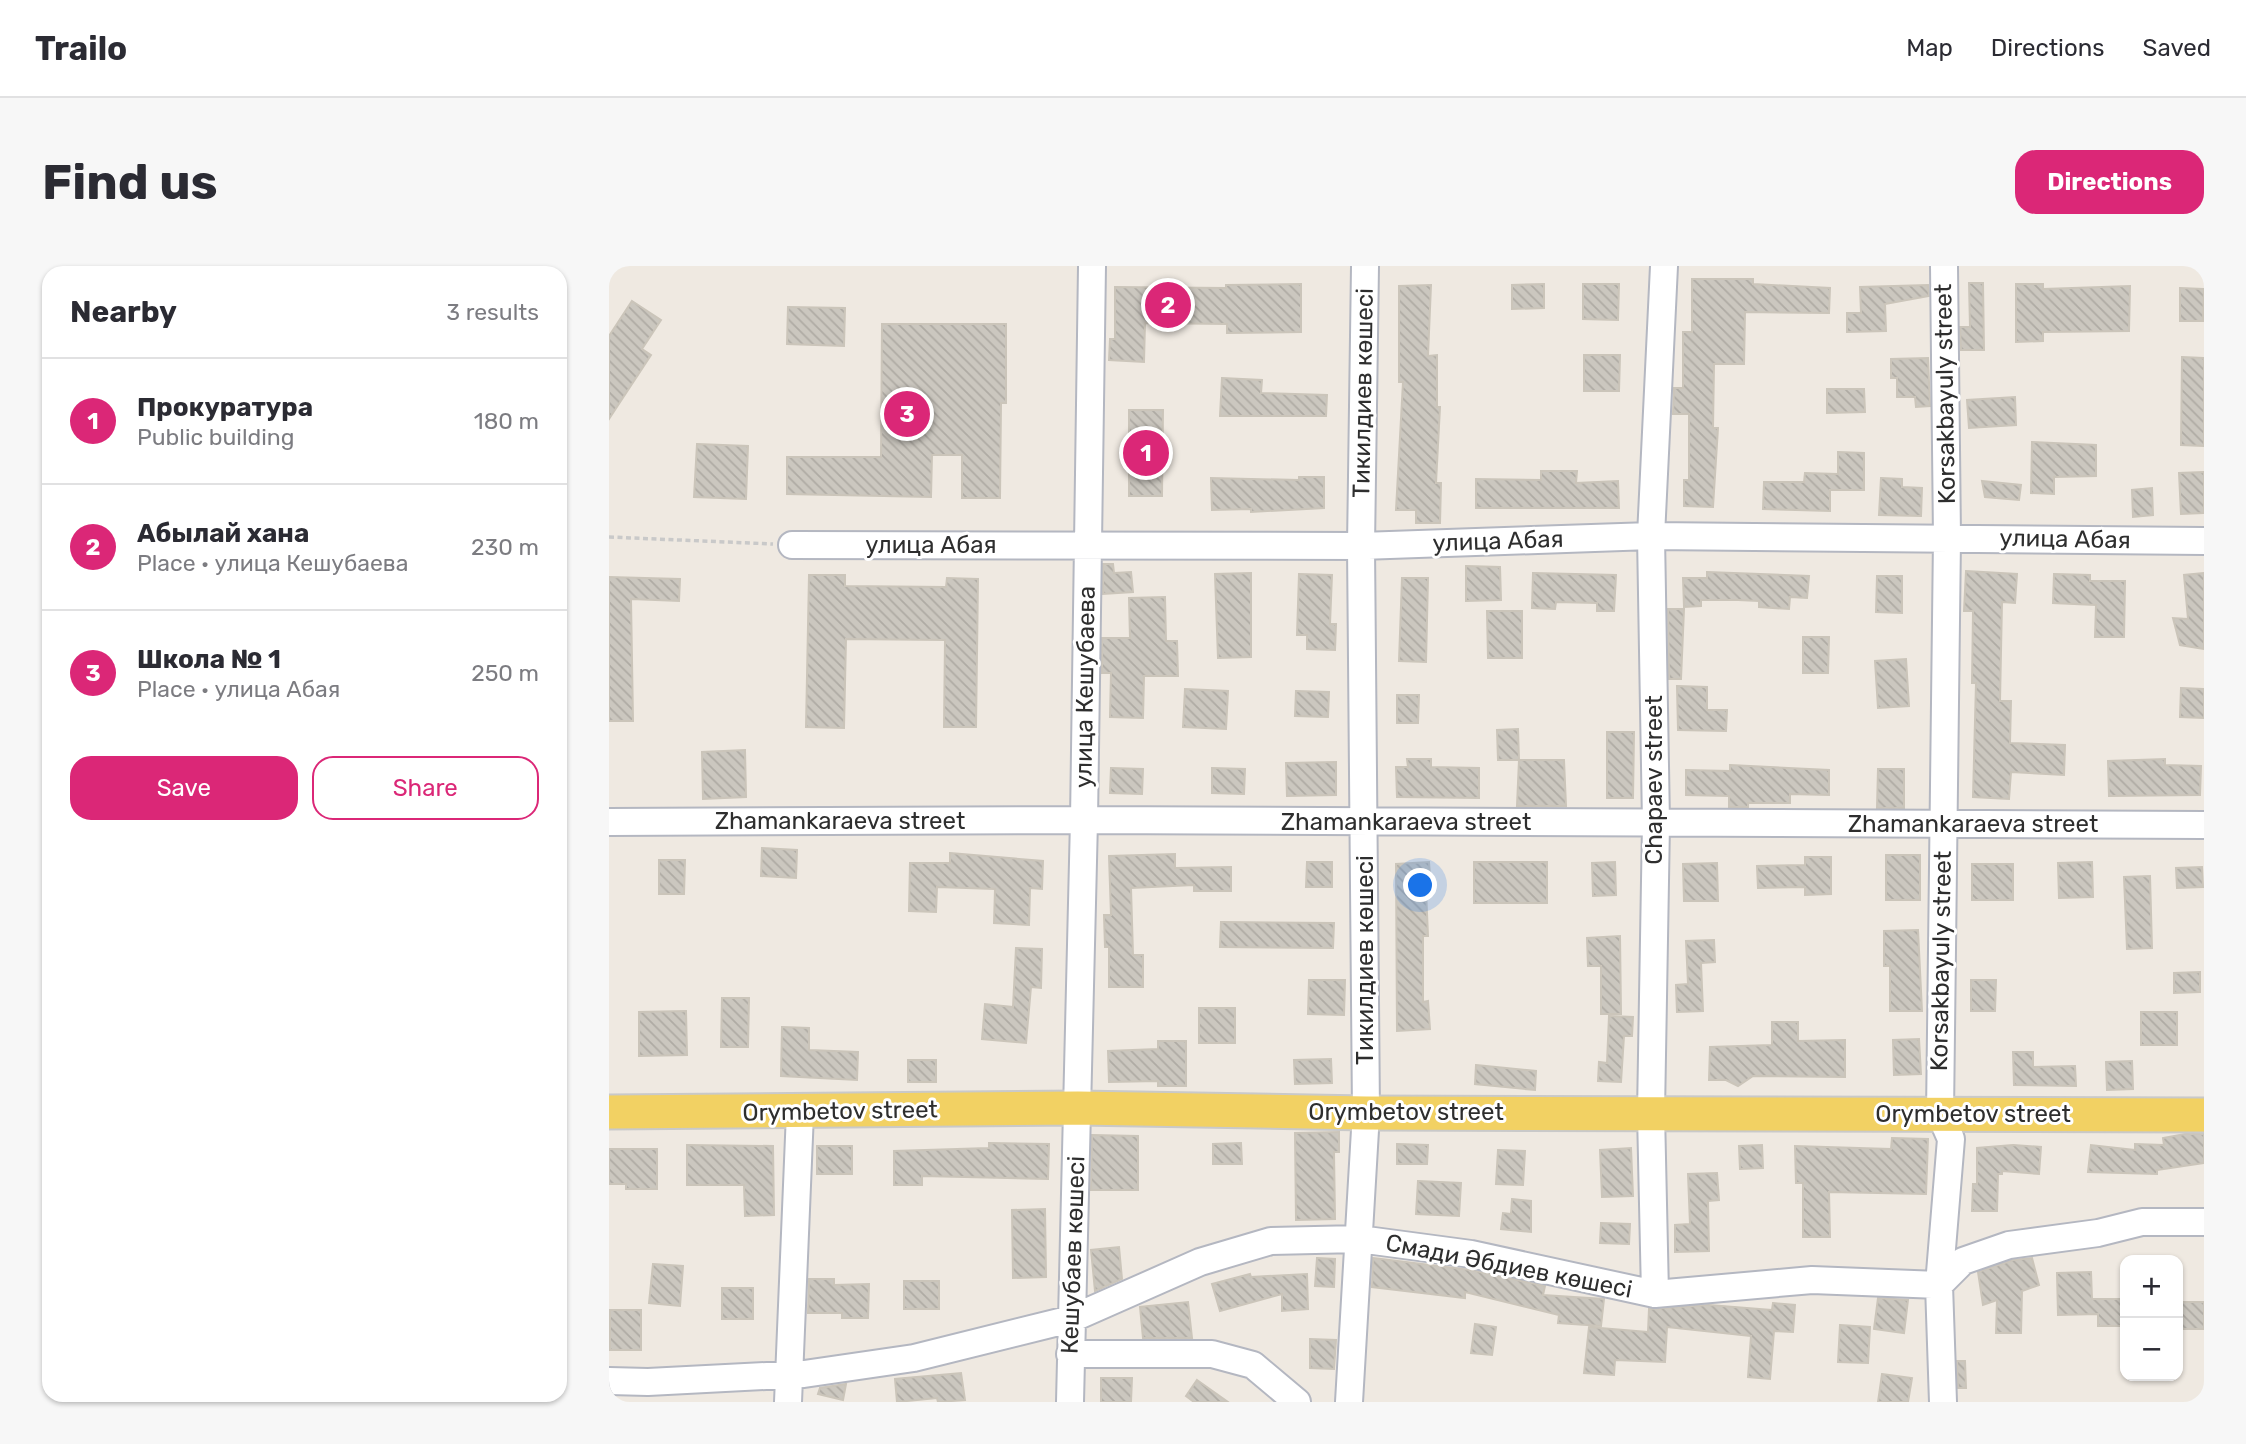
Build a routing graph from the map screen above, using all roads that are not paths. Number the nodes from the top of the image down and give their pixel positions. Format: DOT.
graph roads {
  1 [pos="1092,266"];
  2 [pos="1365,266"];
  3 [pos="1664,266"];
  4 [pos="1944,266"];
  5 [pos="1651,536"];
  6 [pos="1947,538"];
  7 [pos="2204,541"];
  8 [pos="792,545"];
  9 [pos="1086,545"];
  10 [pos="1361,546"];
  11 [pos="1084,820"];
  12 [pos="609,822"];
  13 [pos="1364,822"];
  14 [pos="1656,823"];
  15 [pos="1942,824"];
  16 [pos="2204,825"];
  17 [pos="1078,1108"];
  18 [pos="609,1112"];
  19 [pos="800,1112"];
  20 [pos="1366,1113"];
  21 [pos="1651,1113"];
  22 [pos="1940,1114"];
  23 [pos="2204,1115"];
  24 [pos="2204,1222"];
  25 [pos="1359,1239"];
  26 [pos="1939,1285"];
  27 [pos="1655,1294"];
  28 [pos="1071,1319"];
  29 [pos="1070,1354"];
  30 [pos="790,1375"];
  31 [pos="609,1381"];
  32 [pos="788,1402"];
  33 [pos="1070,1402"];
  34 [pos="1297,1402"];
  35 [pos="1349,1402"];
  36 [pos="1943,1402"];
  1 -- 9 [label="street, улица Кешубаева"];
  2 -- 10 [label="street, Тикилдиев көшесі"];
  3 -- 5 [label="street, Chapaev street"];
  4 -- 6 [label="street, Korsakbayuly street"];
  5 -- 6 [label="street, улица Абая"];
  5 -- 10 [label="street, улица Абая"];
  5 -- 14 [label="street, Chapaev street"];
  6 -- 7 [label="street, улица Абая"];
  6 -- 15 [label="street, Korsakbayuly street"];
  8 -- 9 [label="street, улица Абая"];
  9 -- 10 [label="street, улица Абая"];
  9 -- 11 [label="street, улица Кешубаева"];
  10 -- 13 [label="street, Тикилдиев көшесі"];
  11 -- 12 [label="street, Zhamankaraeva street"];
  11 -- 13 [label="street, Zhamankaraeva street"];
  11 -- 17 [label="street, улица Кешубаева"];
  13 -- 14 [label="street, Zhamankaraeva street"];
  13 -- 20 [label="street, Тикилдиев көшесі"];
  14 -- 15 [label="street, Zhamankaraeva street"];
  14 -- 21 [label="street, Chapaev street"];
  15 -- 16 [label="street, Zhamankaraeva street"];
  15 -- 22 [label="street, Korsakbayuly street"];
  17 -- 19 [label="main road, Orymbetov street"];
  17 -- 20 [label="main road, Orymbetov street"];
  17 -- 28 [label="street, Кешубаев көшесі"];
  18 -- 19 [label="main road, Orymbetov street"];
  19 -- 30 [label="street"];
  20 -- 21 [label="main road, Orymbetov street"];
  20 -- 25 [label="street, Тикилдиев көшесі"];
  21 -- 22 [label="main road, Orymbetov street"];
  21 -- 27 [label="street, Chapaev street"];
  22 -- 23 [label="main road, Orymbetov street"];
  22 -- 26 [label="street, Korsakbayuly street"];
  24 -- 26 [label="street"];
  25 -- 27 [label="street, Смади Әбдиев көшесі"];
  25 -- 28 [label="street, Смади Әбдиев көшесі"];
  25 -- 35 [label="street, Тикилдиев көшесі"];
  26 -- 27 [label="street, Смади Әбдиев көшесі"];
  26 -- 36 [label="street, Korsakbayuly street"];
  28 -- 29 [label="street, Кешубаев көшесі"];
  28 -- 30 [label="street, Смади Әбдиев көшесі"];
  29 -- 33 [label="street, Кешубаев көшесі"];
  29 -- 34 [label="street"];
  30 -- 31 [label="street, Смади Әбдиев көшесі"];
  30 -- 32 [label="street"];
}
